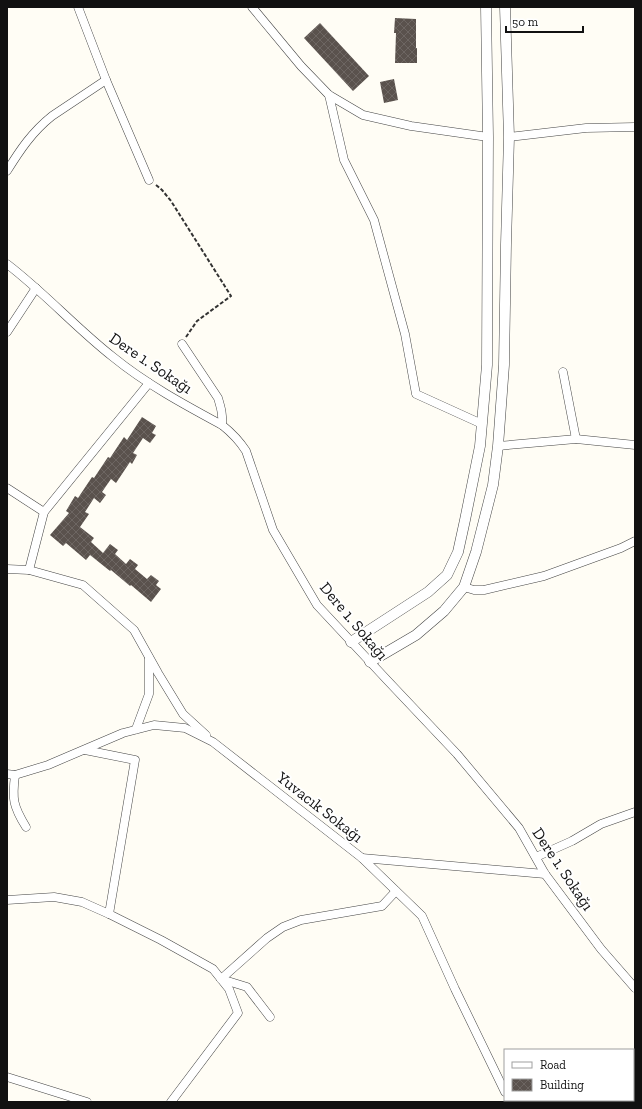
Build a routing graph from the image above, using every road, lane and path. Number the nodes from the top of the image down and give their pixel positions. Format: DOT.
graph roads {
  1 [pos="78,7"];
  2 [pos="252,7"];
  3 [pos="486,7"];
  4 [pos="504,7"];
  5 [pos="106,80"];
  6 [pos="329,95"];
  7 [pos="635,127"];
  8 [pos="488,137"];
  9 [pos="509,137"];
  10 [pos="7,171"];
  11 [pos="149,180"];
  12 [pos="7,264"];
  13 [pos="36,288"];
  14 [pos="7,332"];
  15 [pos="182,344"];
  16 [pos="563,372"];
  17 [pos="149,383"];
  18 [pos="482,424"];
  19 [pos="222,425"];
  20 [pos="576,439"];
  21 [pos="635,445"];
  22 [pos="498,446"];
  23 [pos="7,488"];
  24 [pos="44,512"];
  25 [pos="635,541"];
  26 [pos="7,569"];
  27 [pos="29,570"];
  28 [pos="464,587"];
  29 [pos="351,642"];
  30 [pos="149,657"];
  31 [pos="370,662"];
  32 [pos="136,729"];
  33 [pos="213,742"];
  34 [pos="85,750"];
  35 [pos="11,774"];
  36 [pos="635,812"];
  37 [pos="26,827"];
  38 [pos="536,857"];
  39 [pos="362,858"];
  40 [pos="545,874"];
  41 [pos="396,891"];
  42 [pos="7,900"];
  43 [pos="108,914"];
  44 [pos="221,979"];
  45 [pos="635,988"];
  46 [pos="270,1017"];
  47 [pos="7,1077"];
  48 [pos="504,1090"];
  49 [pos="87,1102"];
  50 [pos="171,1102"];
  1 -- 5 [label="street"];
  2 -- 6 [label="street"];
  3 -- 8 [label="street"];
  4 -- 9 [label="street"];
  5 -- 10 [label="street"];
  5 -- 11 [label="street"];
  6 -- 8 [label="street"];
  6 -- 18 [label="street"];
  7 -- 9 [label="street"];
  8 -- 18 [label="street"];
  9 -- 22 [label="street"];
  11 -- 15 [label="path"];
  12 -- 13 [label="street, Dere 1. Sokağı"];
  13 -- 14 [label="street"];
  13 -- 17 [label="street, Dere 1. Sokağı"];
  15 -- 19 [label="street"];
  16 -- 20 [label="street"];
  17 -- 19 [label="street, Dere 1. Sokağı"];
  17 -- 24 [label="street"];
  18 -- 29 [label="street"];
  19 -- 29 [label="street, Dere 1. Sokağı"];
  20 -- 21 [label="street"];
  20 -- 22 [label="street"];
  22 -- 28 [label="street"];
  23 -- 24 [label="street"];
  24 -- 27 [label="street"];
  25 -- 28 [label="street"];
  26 -- 27 [label="street"];
  27 -- 30 [label="street"];
  28 -- 31 [label="street"];
  29 -- 31 [label="street, Dere 1. Sokağı"];
  30 -- 32 [label="street"];
  30 -- 33 [label="street"];
  31 -- 38 [label="street, Dere 1. Sokağı"];
  32 -- 33 [label="street, Yuvacık Sokağı"];
  32 -- 34 [label="street, Yuvacık Sokağı"];
  33 -- 39 [label="street, Yuvacık Sokağı"];
  34 -- 35 [label="street, Yuvacık Sokağı"];
  34 -- 43 [label="street"];
  35 -- 37 [label="street"];
  36 -- 38 [label="street"];
  38 -- 40 [label="street, Dere 1. Sokağı"];
  39 -- 40 [label="street"];
  39 -- 41 [label="street, Yuvacık Sokağı"];
  40 -- 45 [label="street, Dere 1. Sokağı"];
  41 -- 44 [label="street"];
  41 -- 48 [label="street, Yuvacık Sokağı"];
  42 -- 43 [label="street"];
  43 -- 44 [label="street"];
  44 -- 46 [label="street"];
  44 -- 50 [label="street"];
  47 -- 49 [label="street"];
}
